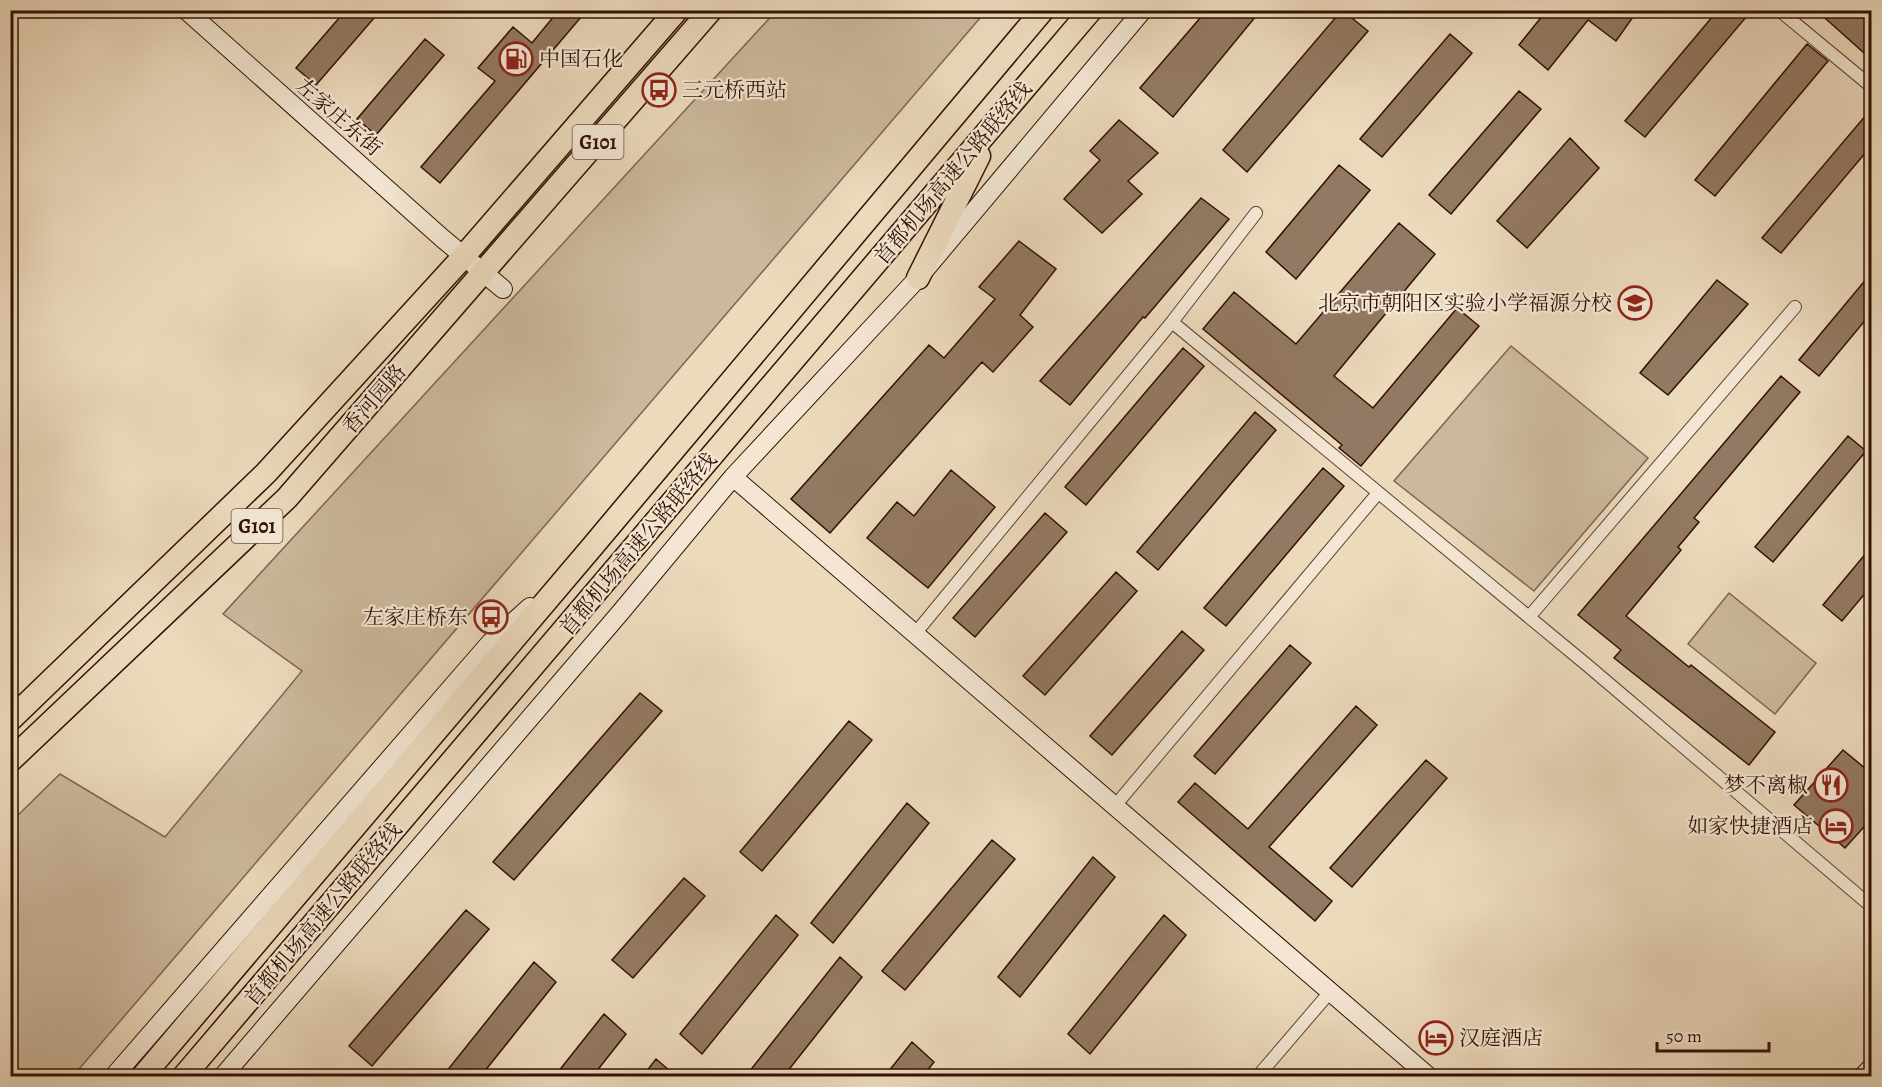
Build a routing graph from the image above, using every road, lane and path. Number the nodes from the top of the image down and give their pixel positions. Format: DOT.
graph roads {
  1 [pos="186,10"];
  2 [pos="676,10"];
  3 [pos="711,10"];
  4 [pos="1043,10"];
  5 [pos="1091,10"];
  6 [pos="1143,10"];
  7 [pos="1779,10"];
  8 [pos="1872,87"];
  9 [pos="996,123"];
  10 [pos="1256,213"];
  11 [pos="464,256"];
  12 [pos="485,273"];
  13 [pos="918,278"];
  14 [pos="503,289"];
  15 [pos="1795,307"];
  16 [pos="1172,322"];
  17 [pos="733,477"];
  18 [pos="1378,493"];
  19 [pos="592,547"];
  20 [pos="1529,617"];
  21 [pos="914,636"];
  22 [pos="10,720"];
  23 [pos="10,761"];
  24 [pos="1114,807"];
  25 [pos="1872,907"];
  26 [pos="1330,992"];
  27 [pos="1872,1067"];
  28 [pos="114,1077"];
  29 [pos="143,1077"];
  30 [pos="184,1077"];
  31 [pos="223,1077"];
  32 [pos="1258,1077"];
  33 [pos="1428,1077"];
  34 [pos="1863,1077"];
  1 -- 11 [label="main road, 左家庄东街"];
  2 -- 11 [label="highway, 香河园路 / G101"];
  3 -- 12 [label="highway, 香河园路 / G101"];
  4 -- 19 [label="highway, 首都机场高速公路联络线"];
  5 -- 9 [label="highway, 首都机场高速公路联络线"];
  6 -- 13 [label="main road"];
  7 -- 8 [label="street"];
  9 -- 13 [label="highway"];
  9 -- 30 [label="highway, 首都机场高速公路联络线"];
  10 -- 16 [label="street"];
  11 -- 12 [label="main road, 左家庄东街"];
  11 -- 22 [label="highway, 香河园路 / G101"];
  12 -- 14 [label="main road, 左家庄东街"];
  12 -- 23 [label="highway, 香河园路 / G101"];
  13 -- 17 [label="main road"];
  15 -- 20 [label="street"];
  16 -- 18 [label="street"];
  16 -- 21 [label="street"];
  17 -- 21 [label="main road"];
  17 -- 31 [label="main road"];
  18 -- 20 [label="street"];
  18 -- 24 [label="street"];
  19 -- 28 [label="main road"];
  19 -- 29 [label="highway, 首都机场高速公路联络线"];
  20 -- 25 [label="street"];
  21 -- 24 [label="main road"];
  24 -- 26 [label="main road"];
  26 -- 32 [label="street"];
  26 -- 33 [label="main road"];
  27 -- 34 [label="main road"];
}
